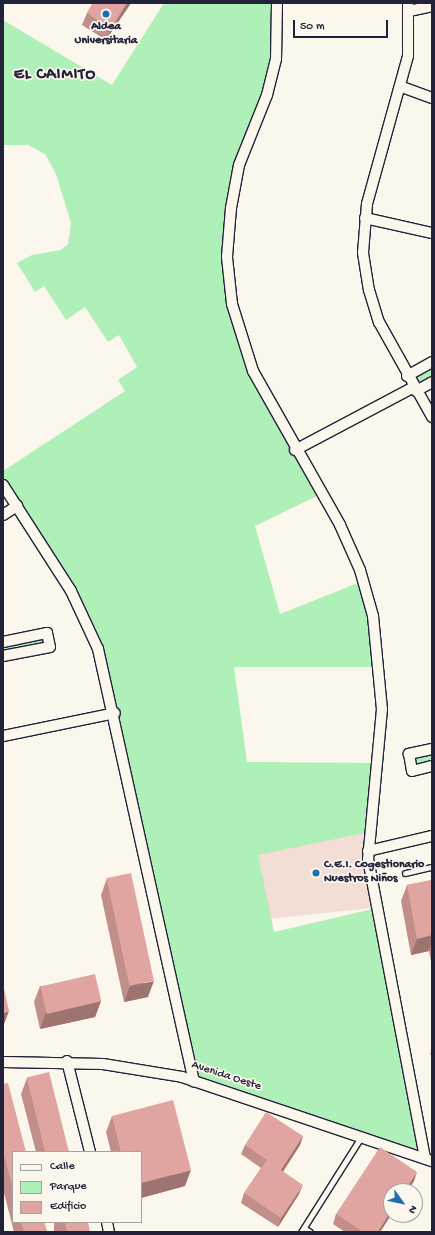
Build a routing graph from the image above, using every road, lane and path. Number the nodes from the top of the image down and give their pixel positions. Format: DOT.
graph roads {
  1 [pos="277,3"];
  2 [pos="432,6"];
  3 [pos="409,7"];
  4 [pos="402,87"];
  5 [pos="432,98"];
  6 [pos="365,218"];
  7 [pos="432,233"];
  8 [pos="432,362"];
  9 [pos="407,376"];
  10 [pos="432,382"];
  11 [pos="415,389"];
  12 [pos="432,417"];
  13 [pos="295,450"];
  14 [pos="3,485"];
  15 [pos="17,506"];
  16 [pos="3,515"];
  17 [pos="3,642"];
  18 [pos="3,656"];
  19 [pos="115,713"];
  20 [pos="3,736"];
  21 [pos="432,749"];
  22 [pos="432,766"];
  23 [pos="432,836"];
  24 [pos="368,851"];
  25 [pos="432,867"];
  26 [pos="405,873"];
  27 [pos="67,1061"];
  28 [pos="3,1062"];
  29 [pos="194,1081"];
  30 [pos="361,1137"];
  31 [pos="90,1151"];
  32 [pos="428,1160"];
  33 [pos="302,1230"];
  34 [pos="310,1232"];
  1 -- 13 [label="street"];
  2 -- 3 [label="street"];
  3 -- 4 [label="street"];
  4 -- 5 [label="street"];
  4 -- 6 [label="street"];
  6 -- 7 [label="street"];
  6 -- 9 [label="street"];
  8 -- 9 [label="street"];
  9 -- 11 [label="street"];
  10 -- 11 [label="street"];
  11 -- 12 [label="street"];
  11 -- 13 [label="street"];
  13 -- 24 [label="street"];
  14 -- 15 [label="street"];
  15 -- 16 [label="street"];
  15 -- 19 [label="street"];
  17 -- 18 [label="street"];
  19 -- 20 [label="street"];
  19 -- 29 [label="street"];
  21 -- 22 [label="street"];
  23 -- 24 [label="street"];
  24 -- 32 [label="street"];
  25 -- 26 [label="lane"];
  27 -- 28 [label="street, Avenida Oeste"];
  27 -- 29 [label="street, Avenida Oeste"];
  27 -- 31 [label="street"];
  29 -- 30 [label="street, Avenida Oeste"];
  30 -- 32 [label="street, Avenida Oeste"];
  30 -- 33 [label="lane"];
  33 -- 34 [label="lane"];
}
